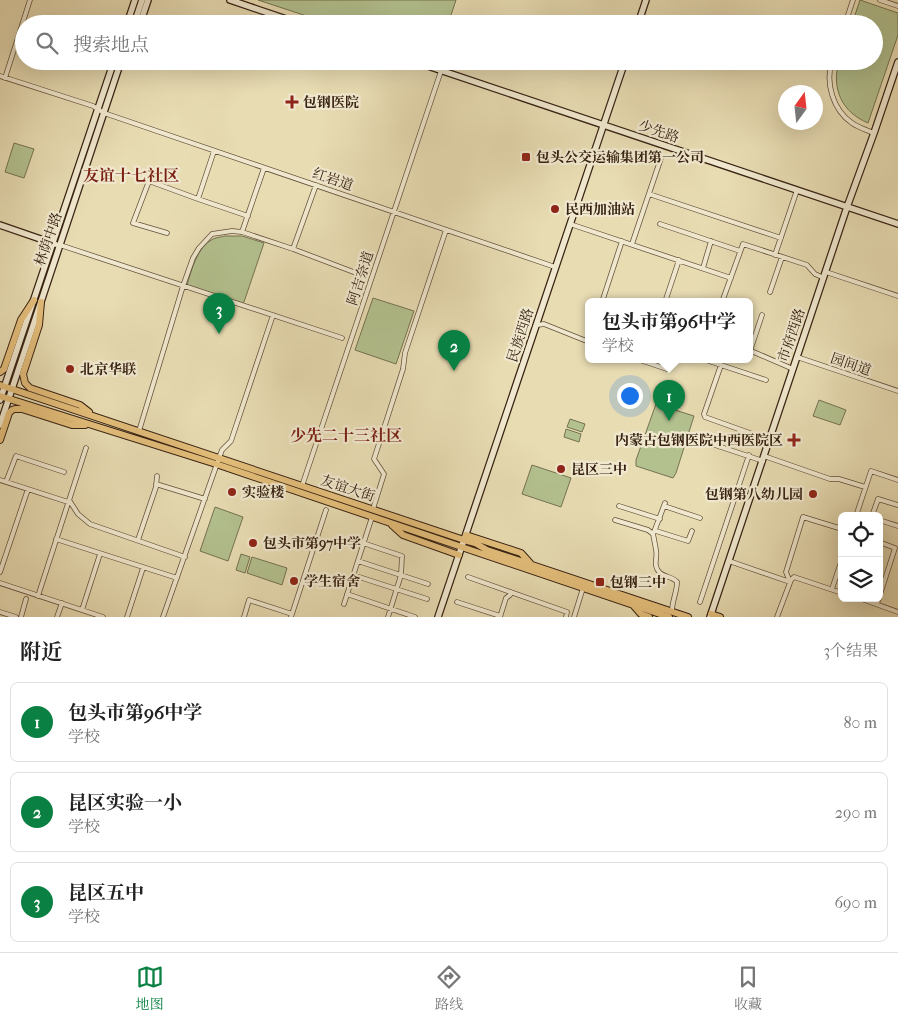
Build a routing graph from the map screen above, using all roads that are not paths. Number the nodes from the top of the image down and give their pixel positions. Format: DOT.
graph roads {
  1 [pos="30,0"];
  2 [pos="135,0"];
  3 [pos="142,0"];
  4 [pos="148,0"];
  5 [pos="230,0"];
  6 [pos="646,0"];
  7 [pos="852,0"];
  8 [pos="880,0"];
  9 [pos="898,6"];
  10 [pos="25,15"];
  11 [pos="130,15"];
  12 [pos="137,15"];
  13 [pos="143,15"];
  14 [pos="274,15"];
  15 [pos="641,15"];
  16 [pos="848,15"];
  17 [pos="15,41"];
  18 [pos="898,62"];
  19 [pos="111,70"];
  20 [pos="119,70"];
  21 [pos="438,70"];
  22 [pos="622,70"];
  23 [pos="830,70"];
  24 [pos="441,71"];
  25 [pos="2,77"];
  26 [pos="896,77"];
  27 [pos="98,109"];
  28 [pos="104,113"];
  29 [pos="604,125"];
  30 [pos="874,133"];
  31 [pos="214,151"];
  32 [pos="661,158"];
  33 [pos="264,168"];
  34 [pos="316,185"];
  35 [pos="797,190"];
  36 [pos="649,194"];
  37 [pos="198,199"];
  38 [pos="847,207"];
  39 [pos="394,212"];
  40 [pos="248,216"];
  41 [pos="570,224"];
  42 [pos="660,224"];
  43 [pos="898,224"];
  44 [pos="0,225"];
  45 [pos="446,230"];
  46 [pos="242,232"];
  47 [pos="167,233"];
  48 [pos="781,238"];
  49 [pos="622,241"];
  50 [pos="712,241"];
  51 [pos="56,244"];
  52 [pos="632,244"];
  53 [pos="293,249"];
  54 [pos="740,251"];
  55 [pos="775,255"];
  56 [pos="782,257"];
  57 [pos="679,260"];
  58 [pos="555,267"];
  59 [pos="703,268"];
  60 [pos="825,275"];
  61 [pos="364,276"];
  62 [pos="731,278"];
  63 [pos="183,286"];
  64 [pos="770,292"];
  65 [pos="898,296"];
  66 [pos="603,298"];
  67 [pos="666,298"];
  68 [pos="724,298"];
  69 [pos="37,301"];
  70 [pos="272,315"];
  71 [pos="762,315"];
  72 [pos="537,325"];
  73 [pos="342,338"];
  74 [pos="585,339"];
  75 [pos="753,342"];
  76 [pos="753,352"];
  77 [pos="797,357"];
  78 [pos="651,363"];
  79 [pos="716,363"];
  80 [pos="722,365"];
  81 [pos="667,369"];
  82 [pos="793,369"];
  83 [pos="0,372"];
  84 [pos="766,380"];
  85 [pos="2,386"];
  86 [pos="12,389"];
  87 [pos="898,391"];
  88 [pos="0,397"];
  89 [pos="9,398"];
  90 [pos="94,416"];
  91 [pos="92,425"];
  92 [pos="0,426"];
  93 [pos="139,431"];
  94 [pos="758,436"];
  95 [pos="0,440"];
  96 [pos="700,440"];
  97 [pos="86,448"];
  98 [pos="749,455"];
  99 [pos="763,459"];
  100 [pos="218,461"];
  101 [pos="64,472"];
  102 [pos="157,476"];
  103 [pos="0,480"];
  104 [pos="898,480"];
  105 [pos="6,482"];
  106 [pos="156,484"];
  107 [pos="865,487"];
  108 [pos="28,489"];
  109 [pos="301,489"];
  110 [pos="205,499"];
  111 [pos="69,501"];
  112 [pos="618,506"];
  113 [pos="898,506"];
  114 [pos="326,510"];
  115 [pos="857,512"];
  116 [pos="873,512"];
  117 [pos="372,513"];
  118 [pos="700,518"];
  119 [pos="660,519"];
  120 [pos="615,520"];
  121 [pos="883,521"];
  122 [pos="389,523"];
  123 [pos="898,526"];
  124 [pos="838,528"];
  125 [pos="692,531"];
  126 [pos="442,532"];
  127 [pos="654,532"];
  128 [pos="465,537"];
  129 [pos="56,539"];
  130 [pos="138,540"];
  131 [pos="440,540"];
  132 [pos="883,543"];
  133 [pos="363,544"];
  134 [pos="462,547"];
  135 [pos="486,552"];
  136 [pos="100,554"];
  137 [pos="459,555"];
  138 [pos="185,556"];
  139 [pos="358,561"];
  140 [pos="729,561"];
  141 [pos="531,564"];
  142 [pos="143,568"];
  143 [pos="838,571"];
  144 [pos="0,572"];
  145 [pos="353,575"];
  146 [pos="401,575"];
  147 [pos="468,577"];
  148 [pos="177,578"];
  149 [pos="790,582"];
  150 [pos="0,583"];
  151 [pos="428,584"];
  152 [pos="583,588"];
  153 [pos="397,589"];
  154 [pos="832,589"];
  155 [pos="838,591"];
  156 [pos="511,592"];
  157 [pos="347,594"];
  158 [pos="38,596"];
  159 [pos="26,599"];
  160 [pos="426,599"];
  161 [pos="457,602"];
  162 [pos="700,602"];
  163 [pos="871,602"];
  164 [pos="62,604"];
  165 [pos="344,604"];
  166 [pos="877,604"];
  167 [pos="634,605"];
  168 [pos="390,609"];
  169 [pos="82,610"];
  170 [pos="0,612"];
  171 [pos="898,612"];
  172 [pos="670,614"];
  173 [pos="292,616"];
  174 [pos="500,616"];
  175 [pos="640,616"];
  176 [pos="711,616"];
  177 [pos="21,617"];
  178 [pos="57,617"];
  179 [pos="103,617"];
  180 [pos="127,617"];
  181 [pos="164,617"];
  182 [pos="244,617"];
  183 [pos="388,617"];
  184 [pos="415,617"];
  185 [pos="438,617"];
  186 [pos="566,617"];
  187 [pos="574,617"];
  188 [pos="649,617"];
  189 [pos="688,617"];
  190 [pos="720,617"];
  191 [pos="777,617"];
  1 -- 10 [label="street"];
  2 -- 11 [label="main road"];
  3 -- 12 [label="main road"];
  4 -- 13 [label="main road"];
  5 -- 14 [label="main road"];
  6 -- 15 [label="main road"];
  7 -- 16 [label="street"];
  8 -- 9 [label="street"];
  17 -- 25 [label="street"];
  18 -- 26 [label="main road, 市府西路"];
  19 -- 27 [label="main road, 林荫中路"];
  20 -- 28 [label="main road, 林荫中路"];
  21 -- 24 [label="main road, 少先路"];
  22 -- 29 [label="main road, 民族西路"];
  23 -- 30 [label="street"];
  24 -- 29 [label="main road, 少先路"];
  24 -- 39 [label="street, 阿吉奈道"];
  25 -- 27 [label="street, 红岩道"];
  26 -- 30 [label="main road, 市府西路"];
  27 -- 28 [label="street, 红岩道"];
  27 -- 51 [label="main road, 林荫中路"];
  28 -- 31 [label="street, 红岩道"];
  28 -- 51 [label="main road, 林荫中路"];
  29 -- 35 [label="main road, 少先路"];
  29 -- 41 [label="main road, 民族西路"];
  30 -- 38 [label="main road, 市府西路"];
  31 -- 33 [label="street, 红岩道"];
  31 -- 37 [label="street"];
  32 -- 36 [label="street"];
  33 -- 34 [label="street, 红岩道"];
  33 -- 40 [label="street"];
  34 -- 39 [label="street, 红岩道"];
  34 -- 53 [label="street"];
  35 -- 38 [label="main road, 少先路"];
  35 -- 48 [label="street"];
  36 -- 48 [label="street"];
  36 -- 52 [label="street"];
  37 -- 40 [label="street"];
  37 -- 47 [label="street"];
  38 -- 43 [label="main road, 少先路"];
  38 -- 60 [label="main road, 市府西路"];
  39 -- 45 [label="street, 红岩道"];
  39 -- 109 [label="street, 阿吉奈道"];
  40 -- 46 [label="street"];
  41 -- 49 [label="street"];
  41 -- 58 [label="main road, 民族西路"];
  42 -- 50 [label="street"];
  44 -- 51 [label="main road"];
  45 -- 58 [label="street, 红岩道"];
  45 -- 117 [label="street"];
  46 -- 53 [label="street"];
  46 -- 63 [label="street"];
  48 -- 55 [label="street"];
  49 -- 52 [label="street"];
  49 -- 66 [label="street"];
  50 -- 54 [label="street"];
  50 -- 59 [label="street"];
  51 -- 63 [label="street"];
  51 -- 69 [label="main road, 林荫中路"];
  52 -- 57 [label="street"];
  53 -- 61 [label="street"];
  54 -- 55 [label="street"];
  54 -- 62 [label="street"];
  55 -- 56 [label="street"];
  56 -- 60 [label="street"];
  56 -- 64 [label="street"];
  57 -- 59 [label="street"];
  57 -- 67 [label="street"];
  58 -- 72 [label="main road, 民族西路"];
  59 -- 62 [label="street"];
  60 -- 65 [label="street"];
  60 -- 77 [label="main road, 市府西路"];
  62 -- 68 [label="street"];
  63 -- 70 [label="street"];
  63 -- 93 [label="street"];
  69 -- 83 [label="main road"];
  69 -- 85 [label="main road, 林荫中路"];
  69 -- 86 [label="main road, 林荫中路"];
  69 -- 90 [label="main road"];
  70 -- 73 [label="street"];
  70 -- 100 [label="street"];
  71 -- 75 [label="street"];
  72 -- 74 [label="street"];
  72 -- 128 [label="main road, 民族西路"];
  76 -- 82 [label="street"];
  77 -- 82 [label="main road, 市府西路"];
  77 -- 87 [label="street, 园间道"];
  78 -- 81 [label="street"];
  79 -- 80 [label="street"];
  80 -- 84 [label="street"];
  80 -- 94 [label="street"];
  82 -- 99 [label="main road, 市府西路"];
  85 -- 86 [label="main road, 友谊大街"];
  85 -- 88 [label="main road, 林荫中路"];
  86 -- 89 [label="main road, 林荫中路"];
  86 -- 90 [label="main road, 友谊大街"];
  88 -- 89 [label="main road, 友谊大街"];
  89 -- 91 [label="main road, 友谊大街"];
  89 -- 92 [label="main road, 林荫中路"];
  90 -- 93 [label="main road, 友谊大街"];
  91 -- 95 [label="main road"];
  91 -- 100 [label="main road, 友谊大街"];
  93 -- 100 [label="main road, 友谊大街"];
  96 -- 98 [label="street"];
  97 -- 111 [label="street"];
  98 -- 99 [label="street"];
  98 -- 162 [label="street"];
  99 -- 107 [label="street"];
  99 -- 140 [label="main road, 市府西路"];
  100 -- 109 [label="main road, 友谊大街"];
  100 -- 110 [label="street"];
  101 -- 105 [label="street"];
  102 -- 106 [label="street"];
  103 -- 105 [label="street"];
  104 -- 107 [label="street"];
  105 -- 108 [label="street"];
  106 -- 110 [label="street"];
  106 -- 130 [label="street"];
  107 -- 115 [label="street"];
  108 -- 111 [label="street"];
  108 -- 144 [label="street"];
  109 -- 117 [label="main road, 友谊大街"];
  110 -- 138 [label="street"];
  111 -- 129 [label="street"];
  111 -- 130 [label="street"];
  112 -- 119 [label="street"];
  113 -- 116 [label="street"];
  114 -- 173 [label="street"];
  117 -- 122 [label="main road, 友谊大街"];
  117 -- 126 [label="main road, 友谊大街"];
  117 -- 133 [label="street"];
  118 -- 119 [label="street"];
  119 -- 127 [label="street"];
  120 -- 127 [label="street"];
  121 -- 123 [label="street"];
  122 -- 131 [label="main road, 友谊大街"];
  122 -- 137 [label="main road"];
  124 -- 149 [label="street"];
  125 -- 127 [label="street"];
  126 -- 128 [label="main road, 友谊大街"];
  126 -- 131 [label="main road"];
  127 -- 172 [label="street"];
  128 -- 134 [label="main road, 民族西路"];
  128 -- 135 [label="main road, 友谊大街"];
  128 -- 141 [label="main road"];
  129 -- 136 [label="street"];
  129 -- 158 [label="street"];
  130 -- 138 [label="street"];
  131 -- 134 [label="main road, 友谊大街"];
  132 -- 166 [label="street"];
  133 -- 139 [label="street"];
  133 -- 146 [label="street"];
  134 -- 135 [label="main road, 友谊大街"];
  134 -- 137 [label="main road, 民族西路"];
  135 -- 141 [label="main road, 友谊大街"];
  135 -- 152 [label="main road, 友谊大街"];
  136 -- 142 [label="street"];
  136 -- 169 [label="street"];
  137 -- 185 [label="main road, 民族西路"];
  138 -- 148 [label="street"];
  139 -- 145 [label="street"];
  139 -- 146 [label="street"];
  140 -- 149 [label="street"];
  140 -- 176 [label="main road, 市府西路"];
  141 -- 172 [label="main road, 友谊大街"];
  142 -- 148 [label="street"];
  142 -- 180 [label="street"];
  143 -- 154 [label="street"];
  145 -- 153 [label="street"];
  145 -- 157 [label="street"];
  146 -- 151 [label="street"];
  146 -- 153 [label="street"];
  147 -- 156 [label="street"];
  148 -- 181 [label="street"];
  149 -- 154 [label="street"];
  149 -- 191 [label="street"];
  150 -- 158 [label="street"];
  152 -- 167 [label="main road, 友谊大街"];
  152 -- 187 [label="street"];
  153 -- 160 [label="street"];
  153 -- 168 [label="street"];
  154 -- 155 [label="street"];
  156 -- 174 [label="street"];
  156 -- 186 [label="street"];
  157 -- 165 [label="street"];
  157 -- 168 [label="street"];
  158 -- 164 [label="street"];
  159 -- 177 [label="street"];
  161 -- 174 [label="street"];
  163 -- 166 [label="street"];
  164 -- 169 [label="street"];
  164 -- 178 [label="street"];
  166 -- 171 [label="street"];
  167 -- 172 [label="main road, 友谊大街"];
  167 -- 175 [label="main road"];
  168 -- 183 [label="street"];
  168 -- 184 [label="street"];
  169 -- 179 [label="street"];
  170 -- 177 [label="street"];
  172 -- 189 [label="main road, 友谊大街"];
  173 -- 182 [label="street"];
  175 -- 188 [label="main road"];
  176 -- 190 [label="main road"];
}
